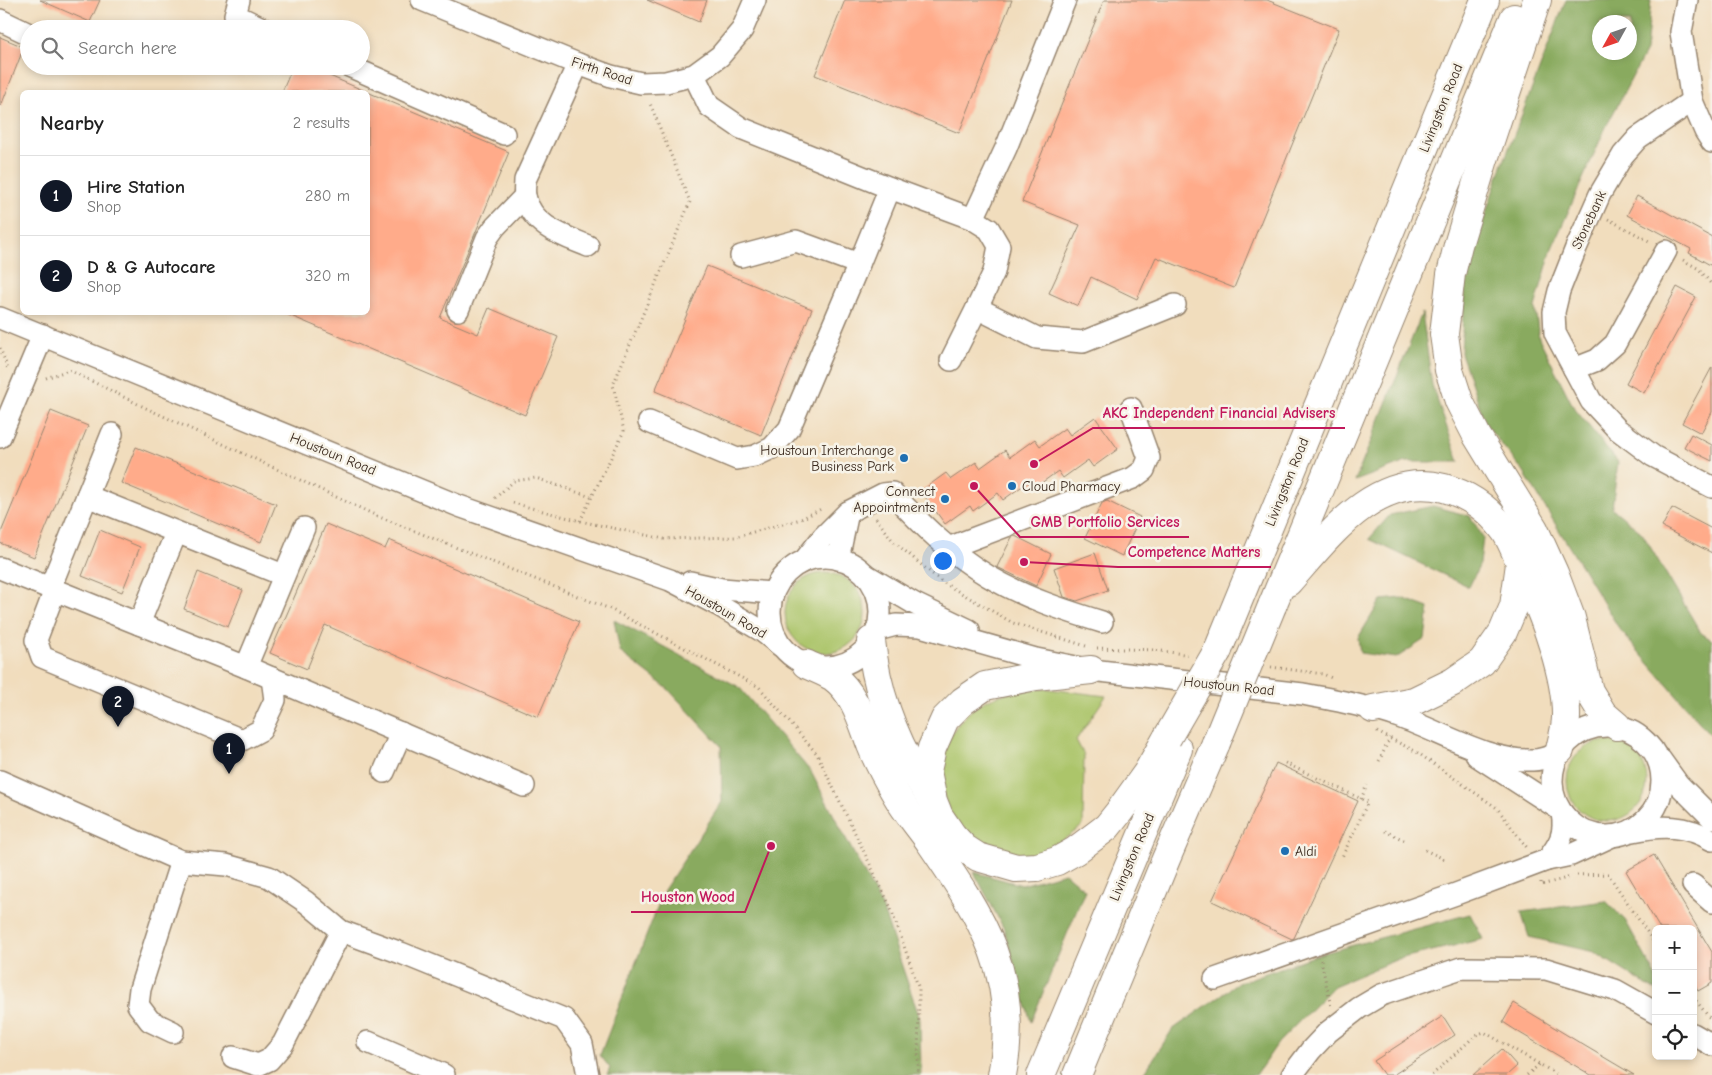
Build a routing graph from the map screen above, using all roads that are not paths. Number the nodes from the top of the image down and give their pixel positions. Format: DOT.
graph roads {
  1 [pos="239,0"];
  2 [pos="422,0"];
  3 [pos="755,0"];
  4 [pos="1065,0"];
  5 [pos="1485,0"];
  6 [pos="1521,0"];
  7 [pos="1536,0"];
  8 [pos="1686,0"];
  9 [pos="0,20"];
  10 [pos="245,20"];
  11 [pos="20,30"];
  12 [pos="578,64"];
  13 [pos="370,75"];
  14 [pos="694,75"];
  15 [pos="1692,101"];
  16 [pos="504,134"];
  17 [pos="1712,142"];
  18 [pos="890,188"];
  19 [pos="525,196"];
  20 [pos="973,219"];
  21 [pos="588,246"];
  22 [pos="1666,250"];
  23 [pos="741,256"];
  24 [pos="860,264"];
  25 [pos="1175,305"];
  26 [pos="977,308"];
  27 [pos="458,310"];
  28 [pos="0,318"];
  29 [pos="43,335"];
  30 [pos="951,360"];
  31 [pos="1574,369"];
  32 [pos="1131,408"];
  33 [pos="649,422"];
  34 [pos="112,434"];
  35 [pos="0,437"];
  36 [pos="1712,487"];
  37 [pos="87,496"];
  38 [pos="856,507"];
  39 [pos="304,528"];
  40 [pos="176,533"];
  41 [pos="948,548"];
  42 [pos="838,559"];
  43 [pos="804,561"];
  44 [pos="1520,564"];
  45 [pos="0,568"];
  46 [pos="283,575"];
  47 [pos="865,575"];
  48 [pos="670,580"];
  49 [pos="52,589"];
  50 [pos="773,593"];
  51 [pos="1273,602"];
  52 [pos="1102,622"];
  53 [pos="139,624"];
  54 [pos="874,635"];
  55 [pos="781,646"];
  56 [pos="999,649"];
  57 [pos="806,664"];
  58 [pos="246,667"];
  59 [pos="1091,670"];
  60 [pos="272,678"];
  61 [pos="1374,720"];
  62 [pos="1617,726"];
  63 [pos="401,733"];
  64 [pos="1174,739"];
  65 [pos="1455,740"];
  66 [pos="1654,751"];
  67 [pos="1560,752"];
  68 [pos="384,772"];
  69 [pos="0,781"];
  70 [pos="524,786"];
  71 [pos="933,801"];
  72 [pos="1560,811"];
  73 [pos="1712,818"];
  74 [pos="1619,834"];
  75 [pos="1712,840"];
  76 [pos="181,861"];
  77 [pos="1539,863"];
  78 [pos="1693,885"];
  79 [pos="1712,902"];
  80 [pos="341,931"];
  81 [pos="1215,979"];
  82 [pos="1652,1011"];
  83 [pos="173,1032"];
  84 [pos="368,1042"];
  85 [pos="233,1057"];
  86 [pos="444,1075"];
  87 [pos="588,1075"];
  88 [pos="1002,1075"];
  89 [pos="1041,1075"];
  90 [pos="1077,1075"];
  91 [pos="1292,1075"];
  1 -- 10 [label="street"];
  2 -- 12 [label="street, Firth Road"];
  3 -- 14 [label="street, Firth Road"];
  4 -- 20 [label="street"];
  5 -- 64 [label="main road, Livingston Road, bridge"];
  6 -- 51 [label="main road"];
  7 -- 62 [label="main road"];
  8 -- 15 [label="street"];
  9 -- 11 [label="street"];
  12 -- 14 [label="street, Firth Road"];
  12 -- 19 [label="street"];
  13 -- 16 [label="street"];
  14 -- 18 [label="street"];
  15 -- 17 [label="street"];
  15 -- 31 [label="street, Stonebank"];
  18 -- 20 [label="street"];
  18 -- 24 [label="street"];
  19 -- 21 [label="street"];
  19 -- 27 [label="street"];
  20 -- 26 [label="street"];
  22 -- 31 [label="street"];
  23 -- 24 [label="street"];
  24 -- 33 [label="street"];
  25 -- 26 [label="street"];
  26 -- 30 [label="street"];
  28 -- 29 [label="street, Houstoun Road"];
  29 -- 35 [label="street"];
  29 -- 48 [label="street, Houstoun Road"];
  31 -- 36 [label="street, Stonebank"];
  32 -- 41 [label="street"];
  34 -- 37 [label="street"];
  37 -- 40 [label="street"];
  37 -- 49 [label="street"];
  38 -- 41 [label="street"];
  38 -- 42 [label="street"];
  38 -- 43 [label="street"];
  39 -- 46 [label="street"];
  40 -- 46 [label="street"];
  40 -- 53 [label="street"];
  41 -- 52 [label="street"];
  42 -- 43 [label="street"];
  42 -- 47 [label="street"];
  43 -- 50 [label="street"];
  44 -- 51 [label="main road"];
  44 -- 61 [label="main road"];
  44 -- 67 [label="main road"];
  45 -- 49 [label="street"];
  46 -- 58 [label="street"];
  47 -- 54 [label="street"];
  47 -- 56 [label="street, Houstoun Road"];
  48 -- 50 [label="street, Houstoun Road"];
  48 -- 55 [label="street, Houstoun Road"];
  49 -- 53 [label="street"];
  49 -- 60 [label="street"];
  50 -- 55 [label="street"];
  51 -- 90 [label="main road, bridge"];
  53 -- 58 [label="street"];
  54 -- 56 [label="street, Houstoun Road"];
  54 -- 57 [label="street"];
  54 -- 71 [label="main road"];
  55 -- 57 [label="street"];
  56 -- 59 [label="street, Houstoun Road"];
  57 -- 88 [label="main road"];
  58 -- 60 [label="street"];
  59 -- 61 [label="street, Houstoun Road"];
  59 -- 71 [label="main road"];
  60 -- 63 [label="street"];
  61 -- 65 [label="street, Houstoun Road"];
  62 -- 66 [label="street"];
  62 -- 67 [label="street"];
  63 -- 68 [label="street"];
  63 -- 70 [label="street"];
  64 -- 71 [label="main road"];
  64 -- 89 [label="main road, Livingston Road"];
  65 -- 67 [label="street, Houstoun Road"];
  65 -- 72 [label="street, Houstoun Road"];
  66 -- 73 [label="street"];
  66 -- 74 [label="street"];
  67 -- 72 [label="street"];
  69 -- 76 [label="street"];
  72 -- 74 [label="street"];
  72 -- 77 [label="street"];
  74 -- 75 [label="street"];
  74 -- 77 [label="street"];
  76 -- 80 [label="street"];
  76 -- 83 [label="street"];
  77 -- 81 [label="street"];
  78 -- 79 [label="street"];
  80 -- 85 [label="street"];
  80 -- 87 [label="street"];
  82 -- 91 [label="street"];
  84 -- 86 [label="street"];
}
